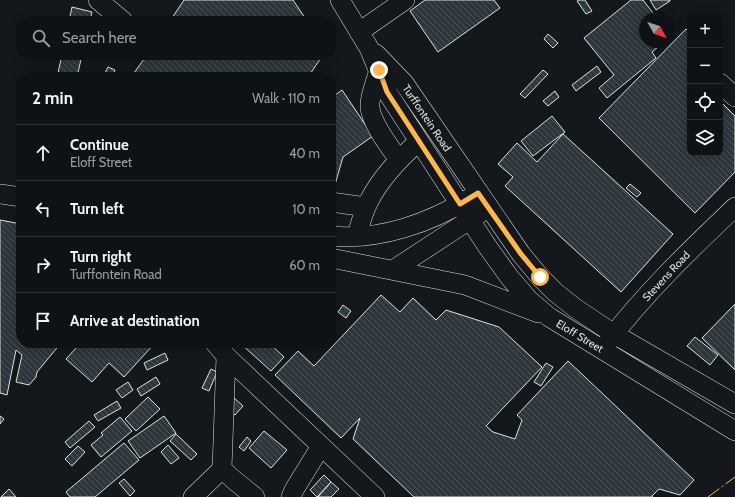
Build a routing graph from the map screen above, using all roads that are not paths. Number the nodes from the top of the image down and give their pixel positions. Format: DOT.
graph roads {
  1 [pos="98,0"];
  2 [pos="340,0"];
  3 [pos="406,0"];
  4 [pos="117,16"];
  5 [pos="359,32"];
  6 [pos="369,48"];
  7 [pos="379,70"];
  8 [pos="721,84"];
  9 [pos="735,97"];
  10 [pos="419,141"];
  11 [pos="399,160"];
  12 [pos="0,194"];
  13 [pos="16,196"];
  14 [pos="483,200"];
  15 [pos="336,203"];
  16 [pos="366,207"];
  17 [pos="735,207"];
  18 [pos="465,212"];
  19 [pos="336,236"];
  20 [pos="357,236"];
  21 [pos="336,259"];
  22 [pos="393,270"];
  23 [pos="549,317"];
  24 [pos="614,334"];
  25 [pos="221,350"];
  26 [pos="602,350"];
  27 [pos="735,404"];
  28 [pos="735,431"];
  29 [pos="321,446"];
  30 [pos="222,469"];
  31 [pos="193,497"];
  32 [pos="255,497"];
  33 [pos="291,497"];
  34 [pos="375,497"];
  1 -- 4 [label="street"];
  2 -- 5 [label="street, Turffontein Road"];
  3 -- 5 [label="street"];
  5 -- 6 [label="street, Turffontein Road"];
  6 -- 7 [label="street, Turffontein Road"];
  6 -- 14 [label="street, Turffontein Road"];
  7 -- 10 [label="street, Turffontein Road"];
  7 -- 11 [label="street"];
  8 -- 9 [label="street"];
  10 -- 11 [label="street"];
  10 -- 18 [label="street, Turffontein Road"];
  11 -- 16 [label="street"];
  12 -- 13 [label="street"];
  14 -- 18 [label="street"];
  14 -- 24 [label="street, Eloff Street"];
  15 -- 16 [label="street"];
  16 -- 20 [label="street"];
  17 -- 24 [label="street, Stevens Road"];
  18 -- 20 [label="street"];
  18 -- 22 [label="street"];
  18 -- 23 [label="street, Eloff Street"];
  19 -- 20 [label="street"];
  21 -- 22 [label="street"];
  22 -- 23 [label="street"];
  23 -- 26 [label="street, Eloff Street"];
  24 -- 26 [label="street, Stevens Road"];
  24 -- 27 [label="street, Eloff Street"];
  25 -- 29 [label="street"];
  25 -- 30 [label="street"];
  26 -- 28 [label="street, Eloff Street"];
  29 -- 33 [label="street"];
  29 -- 34 [label="street"];
  30 -- 31 [label="street"];
  30 -- 32 [label="street"];
}
